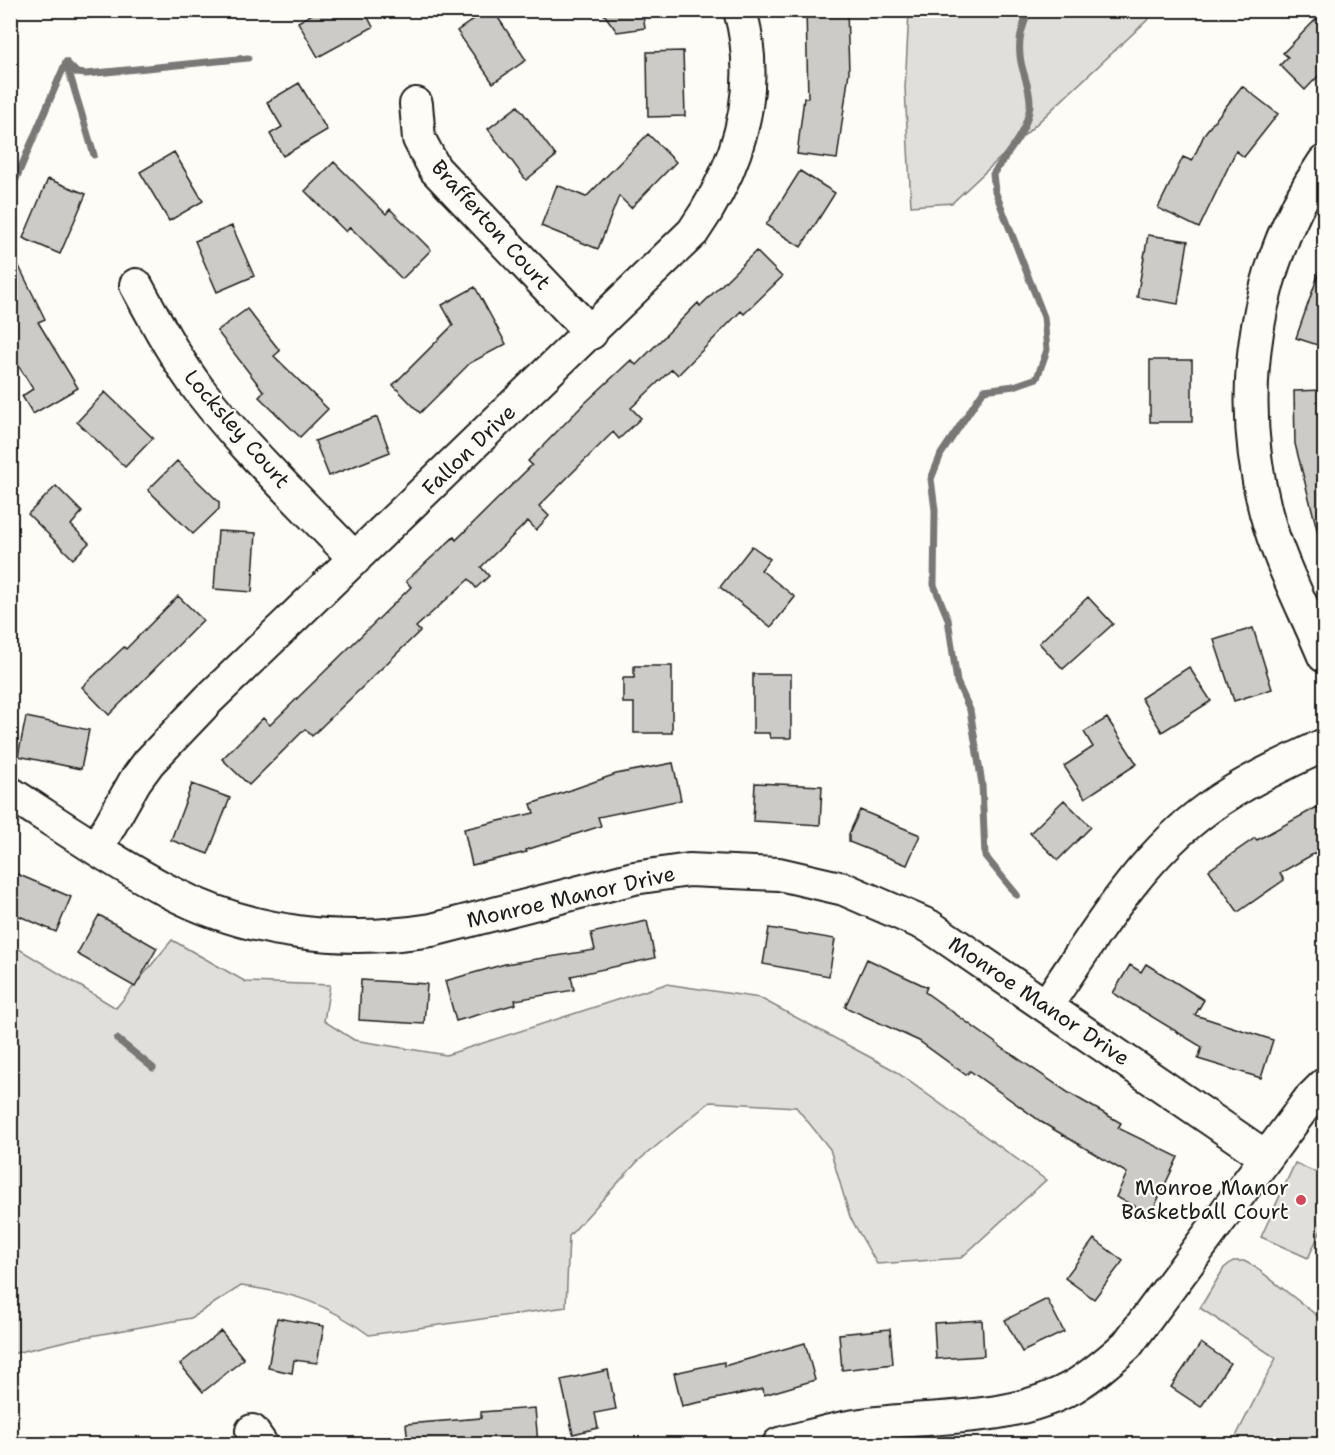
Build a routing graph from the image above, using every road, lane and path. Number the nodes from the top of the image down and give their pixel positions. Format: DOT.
graph roads {
  1 [pos="740,10"];
  2 [pos="416,104"];
  3 [pos="1324,162"];
  4 [pos="136,285"];
  5 [pos="591,333"];
  6 [pos="355,559"];
  7 [pos="1324,656"];
  8 [pos="1324,745"];
  9 [pos="10,794"];
  10 [pos="97,848"];
  11 [pos="1046,1006"];
  12 [pos="1324,1085"];
  13 [pos="1266,1157"];
  14 [pos="779,1444"];
  1 -- 5 [label="street, Fallon Drive"];
  2 -- 5 [label="street, Brafferton Court"];
  3 -- 7 [label="street"];
  4 -- 6 [label="street, Locksley Court"];
  5 -- 6 [label="street, Fallon Drive"];
  6 -- 10 [label="street, Fallon Drive"];
  8 -- 11 [label="street"];
  9 -- 10 [label="street, Monroe Manor Drive"];
  10 -- 11 [label="street, Monroe Manor Drive"];
  11 -- 13 [label="street, Monroe Manor Drive"];
  12 -- 13 [label="street"];
  13 -- 14 [label="street"];
}
